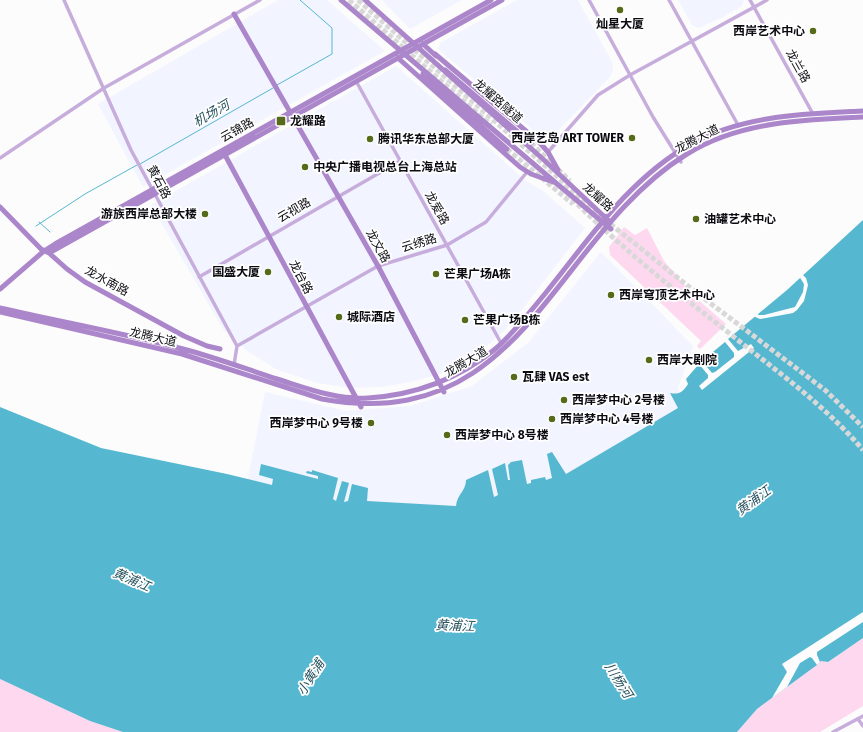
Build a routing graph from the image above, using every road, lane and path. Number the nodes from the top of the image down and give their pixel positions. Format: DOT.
graph roads {
  1 [pos="64,0"];
  2 [pos="260,0"];
  3 [pos="341,0"];
  4 [pos="365,0"];
  5 [pos="491,0"];
  6 [pos="502,0"];
  7 [pos="589,0"];
  8 [pos="669,0"];
  9 [pos="750,0"];
  10 [pos="767,0"];
  11 [pos="754,7"];
  12 [pos="234,14"];
  13 [pos="692,41"];
  14 [pos="423,44"];
  15 [pos="415,45"];
  16 [pos="402,53"];
  17 [pos="435,54"];
  18 [pos="398,58"];
  19 [pos="430,58"];
  20 [pos="410,60"];
  21 [pos="407,67"];
  22 [pos="451,74"];
  23 [pos="630,75"];
  24 [pos="428,80"];
  25 [pos="356,81"];
  26 [pos="104,88"];
  27 [pos="863,111"];
  28 [pos="292,114"];
  29 [pos="813,114"];
  30 [pos="863,117"];
  31 [pos="816,120"];
  32 [pos="738,125"];
  33 [pos="531,143"];
  34 [pos="507,149"];
  35 [pos="548,152"];
  36 [pos="675,154"];
  37 [pos="225,155"];
  38 [pos="0,158"];
  39 [pos="400,161"];
  40 [pos="680,161"];
  41 [pos="527,172"];
  42 [pos="556,183"];
  43 [pos="571,187"];
  44 [pos="153,192"];
  45 [pos="338,196"];
  46 [pos="0,206"];
  47 [pos="605,220"];
  48 [pos="610,226"];
  49 [pos="268,236"];
  50 [pos="447,245"];
  51 [pos="47,252"];
  52 [pos="378,266"];
  53 [pos="199,276"];
  54 [pos="0,289"];
  55 [pos="305,306"];
  56 [pos="0,308"];
  57 [pos="0,312"];
  58 [pos="501,343"];
  59 [pos="237,346"];
  60 [pos="220,348"];
  61 [pos="234,368"];
  62 [pos="440,382"];
  63 [pos="443,390"];
  64 [pos="359,403"];
  65 [pos="863,716"];
  66 [pos="858,719"];
  67 [pos="863,726"];
  68 [pos="833,732"];
  1 -- 26 [label="street, 黄石路"];
  2 -- 12 [label="street"];
  3 -- 16 [label="main road, 龙耀路"];
  4 -- 15 [label="main road, 龙耀路"];
  5 -- 15 [label="main road, 云锦路"];
  6 -- 14 [label="main road, 云锦路"];
  7 -- 23 [label="street"];
  8 -- 13 [label="street"];
  9 -- 11 [label="street, 龙兰路"];
  10 -- 11 [label="street"];
  11 -- 13 [label="street"];
  11 -- 29 [label="street, 龙兰路"];
  12 -- 26 [label="street"];
  12 -- 28 [label="main road, 龙文路"];
  13 -- 23 [label="street"];
  13 -- 32 [label="street"];
  14 -- 15 [label="main road, 云锦路"];
  14 -- 17 [label="main road, 龙耀路隧道"];
  15 -- 16 [label="main road, 云锦路"];
  15 -- 19 [label="main road, 龙耀路"];
  16 -- 18 [label="main road, 云锦路"];
  16 -- 20 [label="main road, 龙耀路"];
  16 -- 28 [label="main road, 云锦路"];
  17 -- 22 [label="main road, 龙耀路隧道"];
  17 -- 35 [label="main road, 龙耀路"];
  18 -- 21 [label="main road, 龙耀路"];
  18 -- 25 [label="main road, 云锦路"];
  19 -- 22 [label="main road, 龙耀路隧道"];
  19 -- 43 [label="main road, 龙耀路"];
  20 -- 24 [label="main road"];
  20 -- 42 [label="main road, 龙耀路"];
  21 -- 24 [label="main road"];
  21 -- 41 [label="main road, 龙耀路"];
  22 -- 33 [label="main road, 龙耀路隧道"];
  23 -- 35 [label="street"];
  23 -- 36 [label="street"];
  24 -- 34 [label="main road"];
  25 -- 28 [label="main road, 云锦路"];
  25 -- 39 [label="street, 龙爱路"];
  26 -- 38 [label="street"];
  26 -- 44 [label="street, 黄石路"];
  27 -- 29 [label="main road, 龙腾大道"];
  28 -- 37 [label="main road, 云锦路"];
  28 -- 44 [label="main road, 云锦路"];
  28 -- 45 [label="main road, 龙文路"];
  29 -- 31 [label="street, 龙兰路"];
  29 -- 32 [label="main road, 龙腾大道"];
  30 -- 31 [label="main road, 龙腾大道"];
  31 -- 40 [label="main road, 龙腾大道"];
  32 -- 36 [label="main road, 龙腾大道"];
  35 -- 43 [label="main road, 龙耀路"];
  36 -- 40 [label="street"];
  36 -- 47 [label="main road, 龙腾大道"];
  37 -- 44 [label="main road, 云锦路"];
  37 -- 49 [label="main road, 龙台路"];
  39 -- 45 [label="street, 云视路"];
  39 -- 50 [label="street, 龙爱路"];
  40 -- 48 [label="main road, 龙腾大道"];
  41 -- 42 [label="main road, 龙耀路"];
  41 -- 50 [label="street, 云绣路"];
  42 -- 47 [label="main road, 龙耀路"];
  43 -- 47 [label="main road, 龙耀路"];
  44 -- 51 [label="main road, 云锦路"];
  44 -- 53 [label="street, 黄石路"];
  45 -- 49 [label="street, 云视路"];
  45 -- 52 [label="main road, 龙文路"];
  46 -- 51 [label="main road, 龙水南路"];
  47 -- 48 [label="main road, 龙耀路"];
  47 -- 58 [label="main road, 龙腾大道"];
  48 -- 63 [label="main road, 龙腾大道"];
  49 -- 53 [label="street, 云视路"];
  49 -- 55 [label="main road, 龙台路"];
  50 -- 52 [label="street, 云绣路"];
  50 -- 58 [label="street, 龙爱路"];
  51 -- 54 [label="main road, 云锦路"];
  51 -- 60 [label="main road, 龙水南路"];
  52 -- 55 [label="street, 云绣路"];
  52 -- 62 [label="main road, 龙文路"];
  53 -- 59 [label="street, 黄石路"];
  55 -- 59 [label="street, 云绣路"];
  55 -- 64 [label="main road, 龙台路"];
  56 -- 61 [label="main road, 龙腾大道"];
  57 -- 61 [label="main road, 龙腾大道"];
  58 -- 62 [label="main road, 龙腾大道"];
  59 -- 61 [label="street"];
  61 -- 64 [label="main road, 龙腾大道"];
  62 -- 63 [label="main road, 龙文路"];
  62 -- 64 [label="main road, 龙腾大道"];
  63 -- 64 [label="main road, 龙腾大道"];
  65 -- 66 [label="street"];
  66 -- 67 [label="street"];
  66 -- 68 [label="street"];
}
